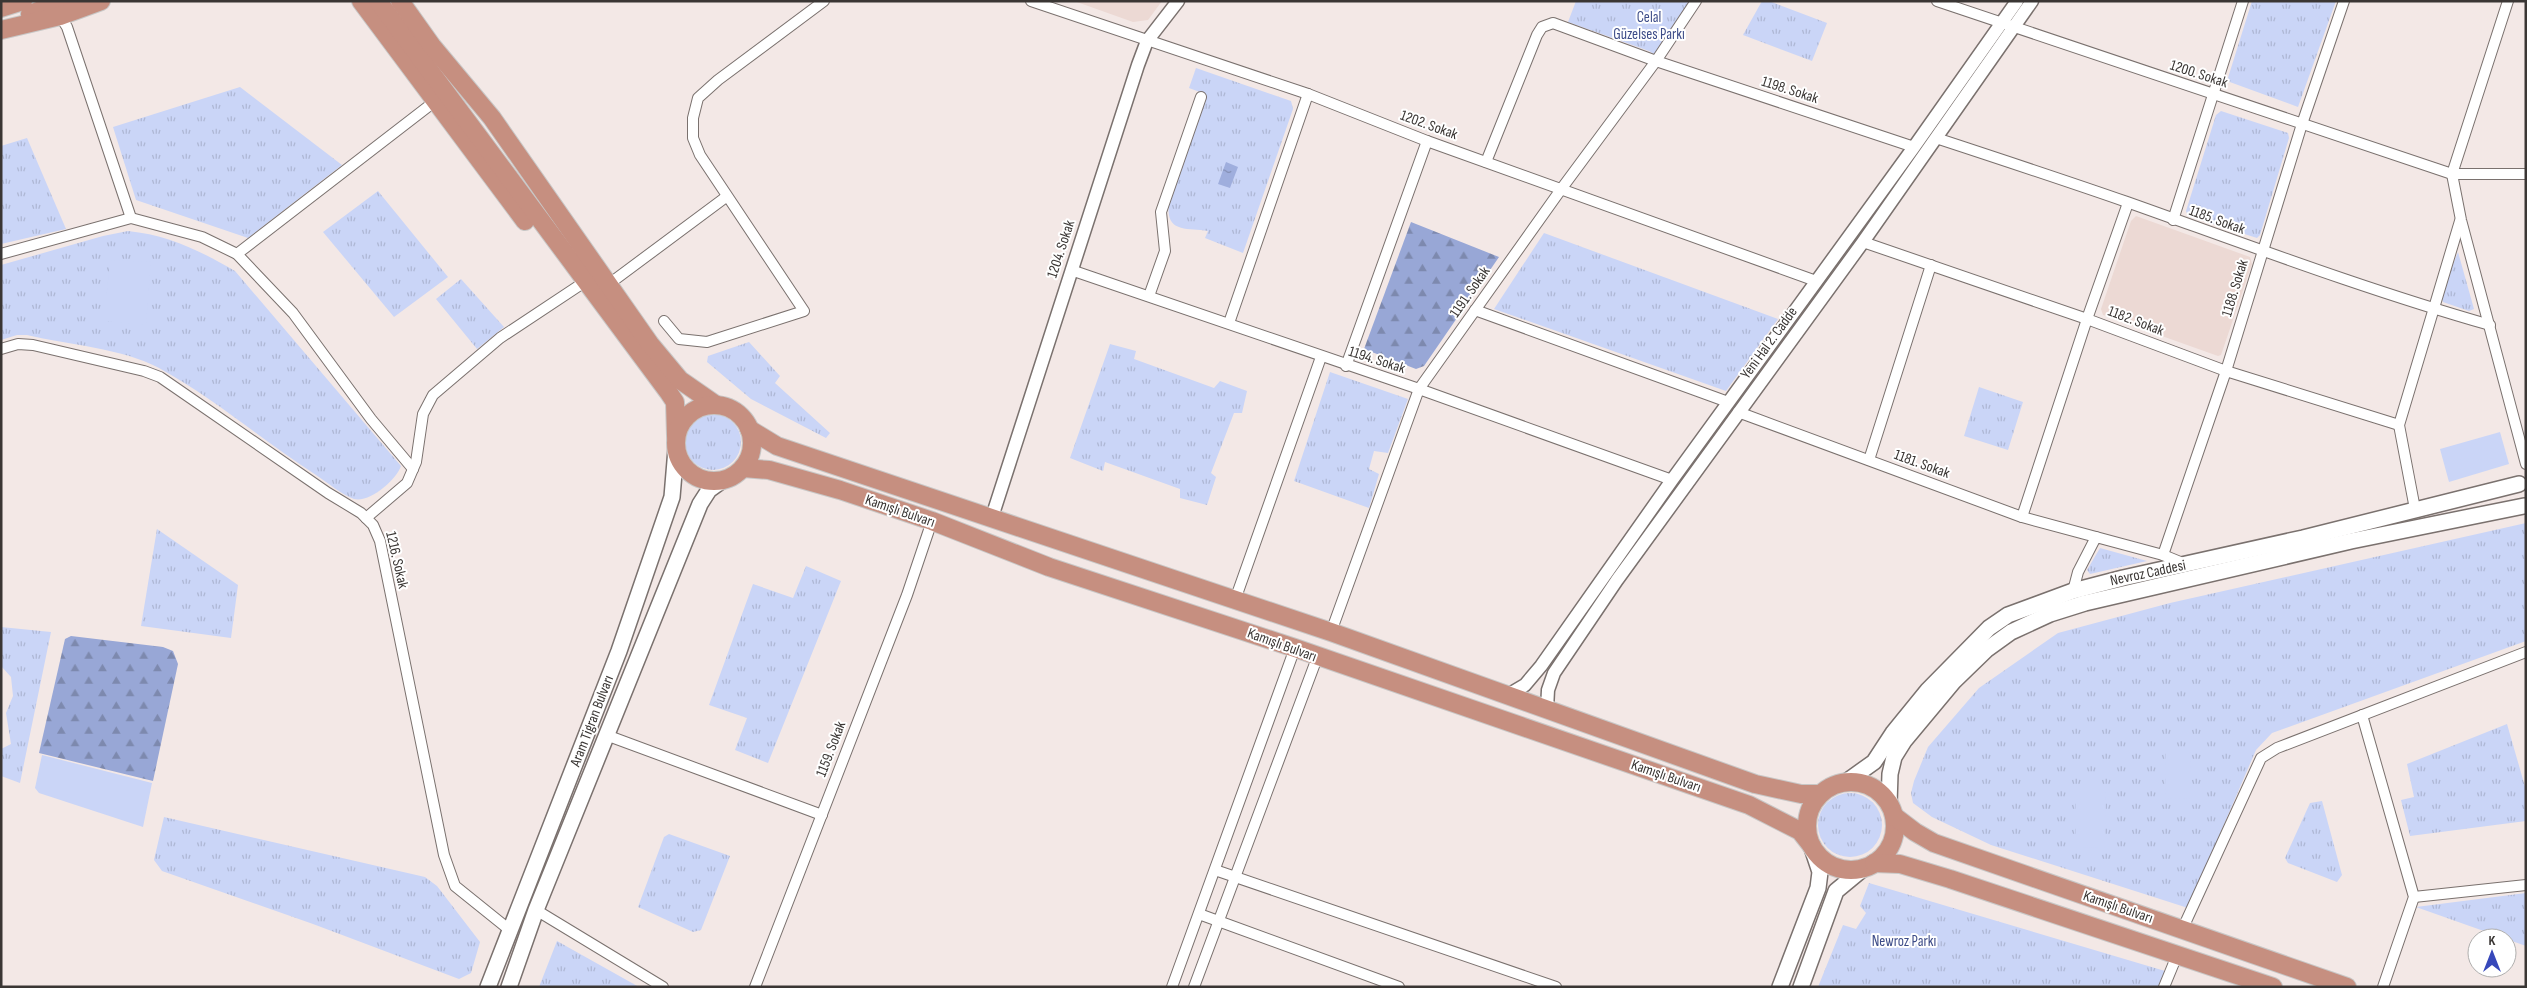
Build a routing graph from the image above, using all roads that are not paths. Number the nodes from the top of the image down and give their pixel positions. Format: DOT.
graph roads {
  1 [pos="23,1"];
  2 [pos="101,1"];
  3 [pos="360,1"];
  4 [pos="378,1"];
  5 [pos="400,1"];
  6 [pos="824,1"];
  7 [pos="1031,1"];
  8 [pos="1178,1"];
  9 [pos="1696,1"];
  10 [pos="1936,1"];
  11 [pos="2017,1"];
  12 [pos="2032,1"];
  13 [pos="2244,1"];
  14 [pos="2344,1"];
  15 [pos="2508,1"];
  16 [pos="1,8"];
  17 [pos="63,9"];
  18 [pos="1,24"];
  19 [pos="2006,26"];
  20 [pos="1,30"];
  21 [pos="1147,40"];
  22 [pos="1656,61"];
  23 [pos="1308,94"];
  24 [pos="2214,94"];
  25 [pos="1201,97"];
  26 [pos="434,102"];
  27 [pos="2302,124"];
  28 [pos="1936,138"];
  29 [pos="1427,141"];
  30 [pos="1914,147"];
  31 [pos="1486,162"];
  32 [pos="2452,174"];
  33 [pos="2526,174"];
  34 [pos="1562,188"];
  35 [pos="726,197"];
  36 [pos="2128,203"];
  37 [pos="131,218"];
  38 [pos="2172,220"];
  39 [pos="2461,220"];
  40 [pos="1863,242"];
  41 [pos="2262,252"];
  42 [pos="1,254"];
  43 [pos="237,254"];
  44 [pos="1931,265"];
  45 [pos="1071,270"];
  46 [pos="581,275"];
  47 [pos="1816,281"];
  48 [pos="609,284"];
  49 [pos="1149,296"];
  50 [pos="2433,309"];
  51 [pos="1475,310"];
  52 [pos="2087,319"];
  53 [pos="664,321"];
  54 [pos="1229,323"];
  55 [pos="2490,325"];
  56 [pos="1,348"];
  57 [pos="1321,357"];
  58 [pos="1346,366"];
  59 [pos="2226,371"];
  60 [pos="1419,390"];
  61 [pos="1728,402"];
  62 [pos="716,405"];
  63 [pos="1738,412"];
  64 [pos="2399,425"];
  65 [pos="749,429"];
  66 [pos="676,443"];
  67 [pos="1869,460"];
  68 [pos="2526,464"];
  69 [pos="743,468"];
  70 [pos="413,469"];
  71 [pos="723,480"];
  72 [pos="1672,480"];
  73 [pos="2522,482"];
  74 [pos="2525,507"];
  75 [pos="2415,509"];
  76 [pos="992,516"];
  77 [pos="2022,517"];
  78 [pos="366,518"];
  79 [pos="932,521"];
  80 [pos="2096,537"];
  81 [pos="2163,555"];
  82 [pos="2188,565"];
  83 [pos="2073,591"];
  84 [pos="1235,600"];
  85 [pos="1331,632"];
  86 [pos="1295,648"];
  87 [pos="2526,652"];
  88 [pos="1317,658"];
  89 [pos="1508,694"];
  90 [pos="1547,709"];
  91 [pos="2362,715"];
  92 [pos="606,735"];
  93 [pos="1846,782"];
  94 [pos="1820,794"];
  95 [pos="1891,810"];
  96 [pos="822,815"];
  97 [pos="1811,846"];
  98 [pos="1869,865"];
  99 [pos="1215,870"];
  100 [pos="1236,877"];
  101 [pos="2526,885"];
  102 [pos="2414,897"];
  103 [pos="536,910"];
  104 [pos="1200,914"];
  105 [pos="1219,922"];
  106 [pos="2182,930"];
  107 [pos="511,931"];
  108 [pos="2178,953"];
  109 [pos="488,987"];
  110 [pos="509,987"];
  111 [pos="663,987"];
  112 [pos="754,987"];
  113 [pos="1172,987"];
  114 [pos="1194,987"];
  115 [pos="1399,987"];
  116 [pos="1556,987"];
  117 [pos="1780,987"];
  118 [pos="1801,987"];
  119 [pos="2164,987"];
  120 [pos="2273,987"];
  121 [pos="2347,987"];
  122 [pos="2383,987"];
  1 -- 16 [label="highway"];
  2 -- 17 [label="highway"];
  3 -- 26 [label="highway"];
  4 -- 46 [label="highway"];
  5 -- 48 [label="highway"];
  6 -- 35 [label="street"];
  7 -- 21 [label="street, 1202. Sokak"];
  8 -- 21 [label="street, 1204. Sokak"];
  9 -- 22 [label="street, 1191. Sokak"];
  10 -- 19 [label="street, 1200. Sokak"];
  11 -- 19 [label="street"];
  12 -- 19 [label="street, Yeni Hal 2. Cadde"];
  13 -- 24 [label="street"];
  14 -- 27 [label="street, 1188. Sokak"];
  15 -- 32 [label="street"];
  17 -- 18 [label="highway"];
  17 -- 20 [label="highway"];
  17 -- 37 [label="street"];
  19 -- 24 [label="street, 1200. Sokak"];
  19 -- 28 [label="street, Yeni Hal 2. Cadde"];
  19 -- 30 [label="street"];
  21 -- 23 [label="street, 1202. Sokak"];
  21 -- 45 [label="street, 1204. Sokak"];
  22 -- 30 [label="street, 1198. Sokak"];
  22 -- 31 [label="street, 1198. Sokak"];
  22 -- 34 [label="street, 1191. Sokak"];
  23 -- 29 [label="street, 1202. Sokak"];
  23 -- 54 [label="street"];
  24 -- 27 [label="street, 1200. Sokak"];
  24 -- 38 [label="street"];
  25 -- 49 [label="street"];
  26 -- 43 [label="street"];
  26 -- 46 [label="highway"];
  27 -- 32 [label="street, 1200. Sokak"];
  27 -- 41 [label="street, 1188. Sokak"];
  28 -- 36 [label="street, 1185. Sokak"];
  28 -- 40 [label="street, Yeni Hal 2. Cadde"];
  29 -- 31 [label="street, 1202. Sokak"];
  29 -- 58 [label="street"];
  30 -- 47 [label="street"];
  31 -- 34 [label="street, 1202. Sokak"];
  32 -- 33 [label="street, 1200. Sokak"];
  32 -- 39 [label="street"];
  34 -- 47 [label="street, 1202. Sokak"];
  34 -- 51 [label="street, 1191. Sokak"];
  35 -- 48 [label="street"];
  35 -- 53 [label="street"];
  36 -- 38 [label="street, 1185. Sokak"];
  36 -- 52 [label="street"];
  37 -- 42 [label="street"];
  37 -- 43 [label="street"];
  38 -- 41 [label="street, 1185. Sokak"];
  39 -- 50 [label="street"];
  39 -- 55 [label="street"];
  40 -- 44 [label="street, 1182. Sokak"];
  40 -- 63 [label="street, Yeni Hal 2. Cadde"];
  41 -- 50 [label="street, 1185. Sokak"];
  41 -- 59 [label="street, 1188. Sokak"];
  43 -- 70 [label="street"];
  44 -- 52 [label="street, 1182. Sokak"];
  44 -- 67 [label="street"];
  45 -- 49 [label="street, 1194. Sokak"];
  45 -- 76 [label="street, 1204. Sokak"];
  46 -- 66 [label="highway"];
  46 -- 70 [label="street"];
  47 -- 61 [label="street"];
  48 -- 62 [label="highway"];
  49 -- 54 [label="street, 1194. Sokak"];
  50 -- 55 [label="street, 1185. Sokak"];
  50 -- 64 [label="street"];
  51 -- 60 [label="street, 1191. Sokak"];
  51 -- 61 [label="street"];
  52 -- 59 [label="street, 1182. Sokak"];
  52 -- 77 [label="street"];
  54 -- 57 [label="street, 1194. Sokak"];
  55 -- 68 [label="street"];
  56 -- 78 [label="street, 1216. Sokak"];
  57 -- 58 [label="street, 1194. Sokak"];
  57 -- 84 [label="street"];
  58 -- 60 [label="street, 1194. Sokak"];
  59 -- 64 [label="street, 1182. Sokak"];
  59 -- 81 [label="street, 1188. Sokak"];
  60 -- 72 [label="street, 1194. Sokak"];
  60 -- 85 [label="street, 1191. Sokak"];
  61 -- 72 [label="street"];
  62 -- 65 [label="highway"];
  62 -- 66 [label="highway"];
  63 -- 67 [label="street, 1181. Sokak"];
  63 -- 90 [label="street, Yeni Hal 2. Cadde"];
  64 -- 75 [label="street"];
  65 -- 69 [label="highway"];
  65 -- 76 [label="highway, Kamışlı Bulvarı"];
  66 -- 71 [label="highway"];
  66 -- 107 [label="main road, Aram Tigran Bulvarı"];
  67 -- 77 [label="street, 1181. Sokak"];
  69 -- 71 [label="highway"];
  69 -- 79 [label="highway, Kamışlı Bulvarı"];
  70 -- 78 [label="street"];
  71 -- 92 [label="main road"];
  72 -- 89 [label="street"];
  73 -- 74 [label="main road"];
  73 -- 75 [label="main road, Nevroz Caddesi"];
  74 -- 95 [label="main road, Nevroz Caddesi"];
  75 -- 82 [label="main road, Nevroz Caddesi"];
  76 -- 84 [label="highway, Kamışlı Bulvarı"];
  77 -- 80 [label="street, 1181. Sokak"];
  78 -- 107 [label="street, 1216. Sokak"];
  79 -- 86 [label="highway, Kamışlı Bulvarı"];
  79 -- 96 [label="street, 1159. Sokak"];
  80 -- 81 [label="street"];
  80 -- 83 [label="street"];
  81 -- 82 [label="street"];
  82 -- 83 [label="main road, Nevroz Caddesi"];
  83 -- 93 [label="main road, Nevroz Caddesi"];
  84 -- 85 [label="highway, Kamışlı Bulvarı"];
  85 -- 89 [label="highway, Kamışlı Bulvarı"];
  86 -- 88 [label="highway, Kamışlı Bulvarı"];
  86 -- 99 [label="street"];
  87 -- 91 [label="street"];
  88 -- 97 [label="highway, Kamışlı Bulvarı"];
  88 -- 100 [label="street"];
  89 -- 90 [label="highway, Kamışlı Bulvarı"];
  90 -- 94 [label="highway, Kamışlı Bulvarı"];
  91 -- 102 [label="street"];
  91 -- 106 [label="street"];
  92 -- 96 [label="street"];
  92 -- 103 [label="main road"];
  93 -- 94 [label="highway"];
  93 -- 95 [label="highway"];
  94 -- 97 [label="highway"];
  95 -- 98 [label="highway"];
  95 -- 106 [label="highway, Kamışlı Bulvarı"];
  96 -- 112 [label="street, 1159. Sokak"];
  97 -- 98 [label="highway"];
  97 -- 117 [label="main road"];
  98 -- 108 [label="highway, Kamışlı Bulvarı"];
  98 -- 118 [label="main road"];
  99 -- 100 [label="street"];
  99 -- 104 [label="street"];
  100 -- 105 [label="street"];
  100 -- 116 [label="street"];
  101 -- 102 [label="street"];
  102 -- 122 [label="street"];
  103 -- 110 [label="main road"];
  103 -- 111 [label="street"];
  104 -- 105 [label="street"];
  104 -- 113 [label="street"];
  105 -- 114 [label="street"];
  105 -- 115 [label="street"];
  106 -- 121 [label="highway, Kamışlı Bulvarı"];
  107 -- 109 [label="main road, Aram Tigran Bulvarı"];
  108 -- 119 [label="street"];
  108 -- 120 [label="highway, Kamışlı Bulvarı"];
}
